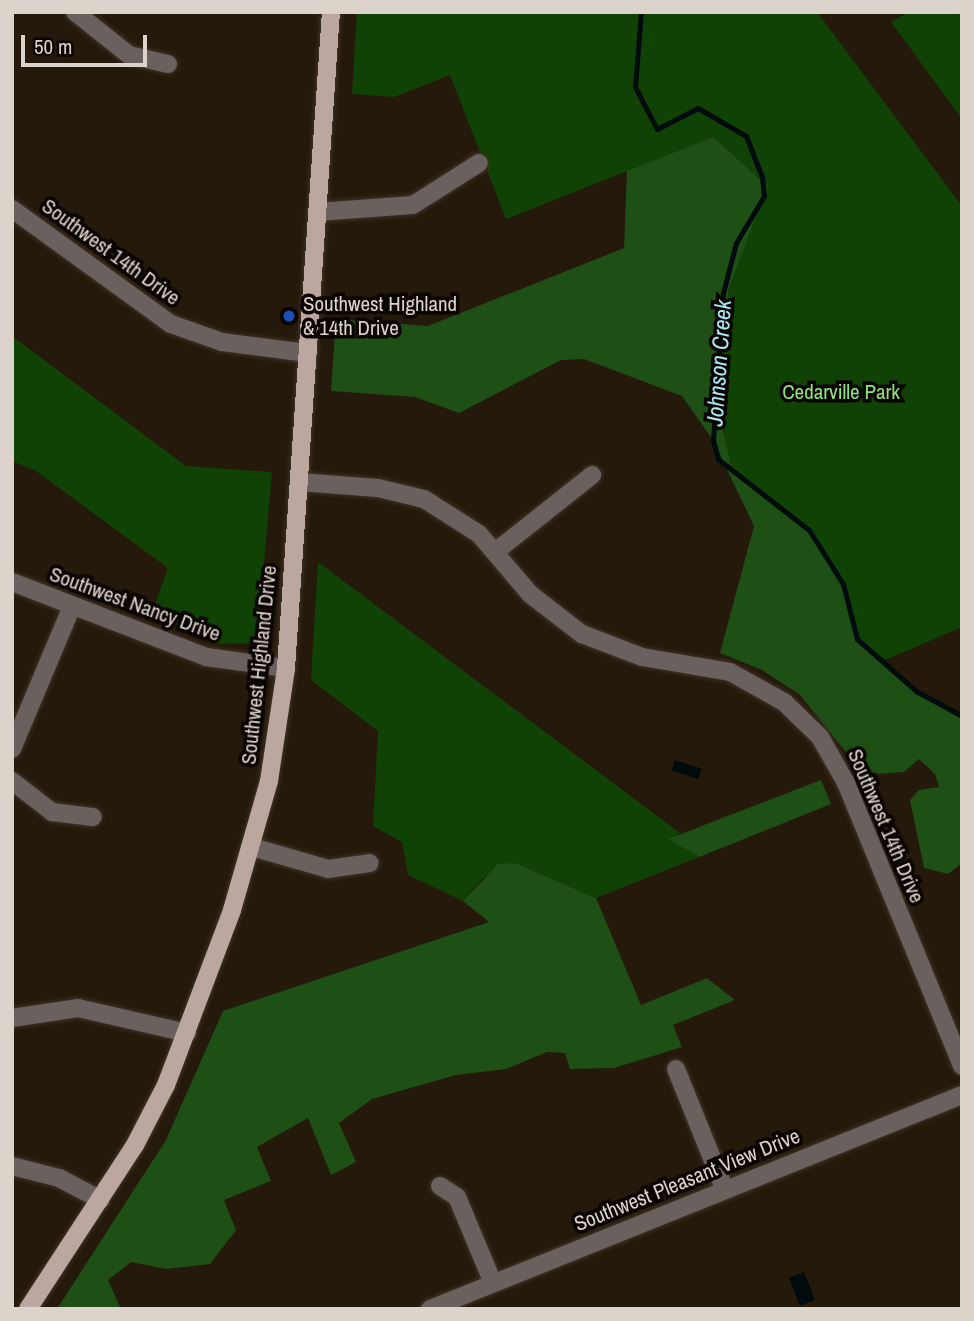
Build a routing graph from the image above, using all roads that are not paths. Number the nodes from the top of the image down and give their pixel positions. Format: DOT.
graph roads {
  1 [pos="75,12"];
  2 [pos="331,12"];
  3 [pos="168,65"];
  4 [pos="479,163"];
  5 [pos="12,209"];
  6 [pos="317,212"];
  7 [pos="308,353"];
  8 [pos="592,475"];
  9 [pos="299,482"];
  10 [pos="495,552"];
  11 [pos="12,582"];
  12 [pos="72,606"];
  13 [pos="286,668"];
  14 [pos="12,749"];
  15 [pos="12,781"];
  16 [pos="93,817"];
  17 [pos="253,847"];
  18 [pos="370,863"];
  19 [pos="12,1018"];
  20 [pos="187,1033"];
  21 [pos="962,1066"];
  22 [pos="676,1069"];
  23 [pos="962,1095"];
  24 [pos="12,1166"];
  25 [pos="440,1186"];
  26 [pos="724,1188"];
  27 [pos="101,1200"];
  28 [pos="493,1283"];
  29 [pos="28,1309"];
  30 [pos="430,1309"];
  1 -- 3 [label="street"];
  2 -- 6 [label="main road, Southwest Highland Drive"];
  4 -- 6 [label="street"];
  5 -- 7 [label="street, Southwest 14th Drive"];
  6 -- 7 [label="main road, Southwest Highland Drive"];
  7 -- 9 [label="main road, Southwest Highland Drive"];
  8 -- 10 [label="street"];
  9 -- 10 [label="street, Southwest 14th Drive"];
  9 -- 13 [label="main road, Southwest Highland Drive"];
  10 -- 21 [label="street, Southwest 14th Drive"];
  11 -- 12 [label="street, Southwest Nancy Drive"];
  12 -- 13 [label="street, Southwest Nancy Drive"];
  12 -- 14 [label="street"];
  13 -- 17 [label="main road, Southwest Highland Drive"];
  15 -- 16 [label="street"];
  17 -- 18 [label="street"];
  17 -- 20 [label="main road, Southwest Highland Drive"];
  19 -- 20 [label="street"];
  20 -- 27 [label="main road, Southwest Highland Drive"];
  22 -- 26 [label="street"];
  23 -- 26 [label="street, Southwest Pleasant View Drive"];
  24 -- 27 [label="street"];
  25 -- 28 [label="street"];
  26 -- 28 [label="street, Southwest Pleasant View Drive"];
  27 -- 29 [label="main road, Southwest Highland Drive"];
  28 -- 30 [label="street, Southwest Pleasant View Drive"];
}
